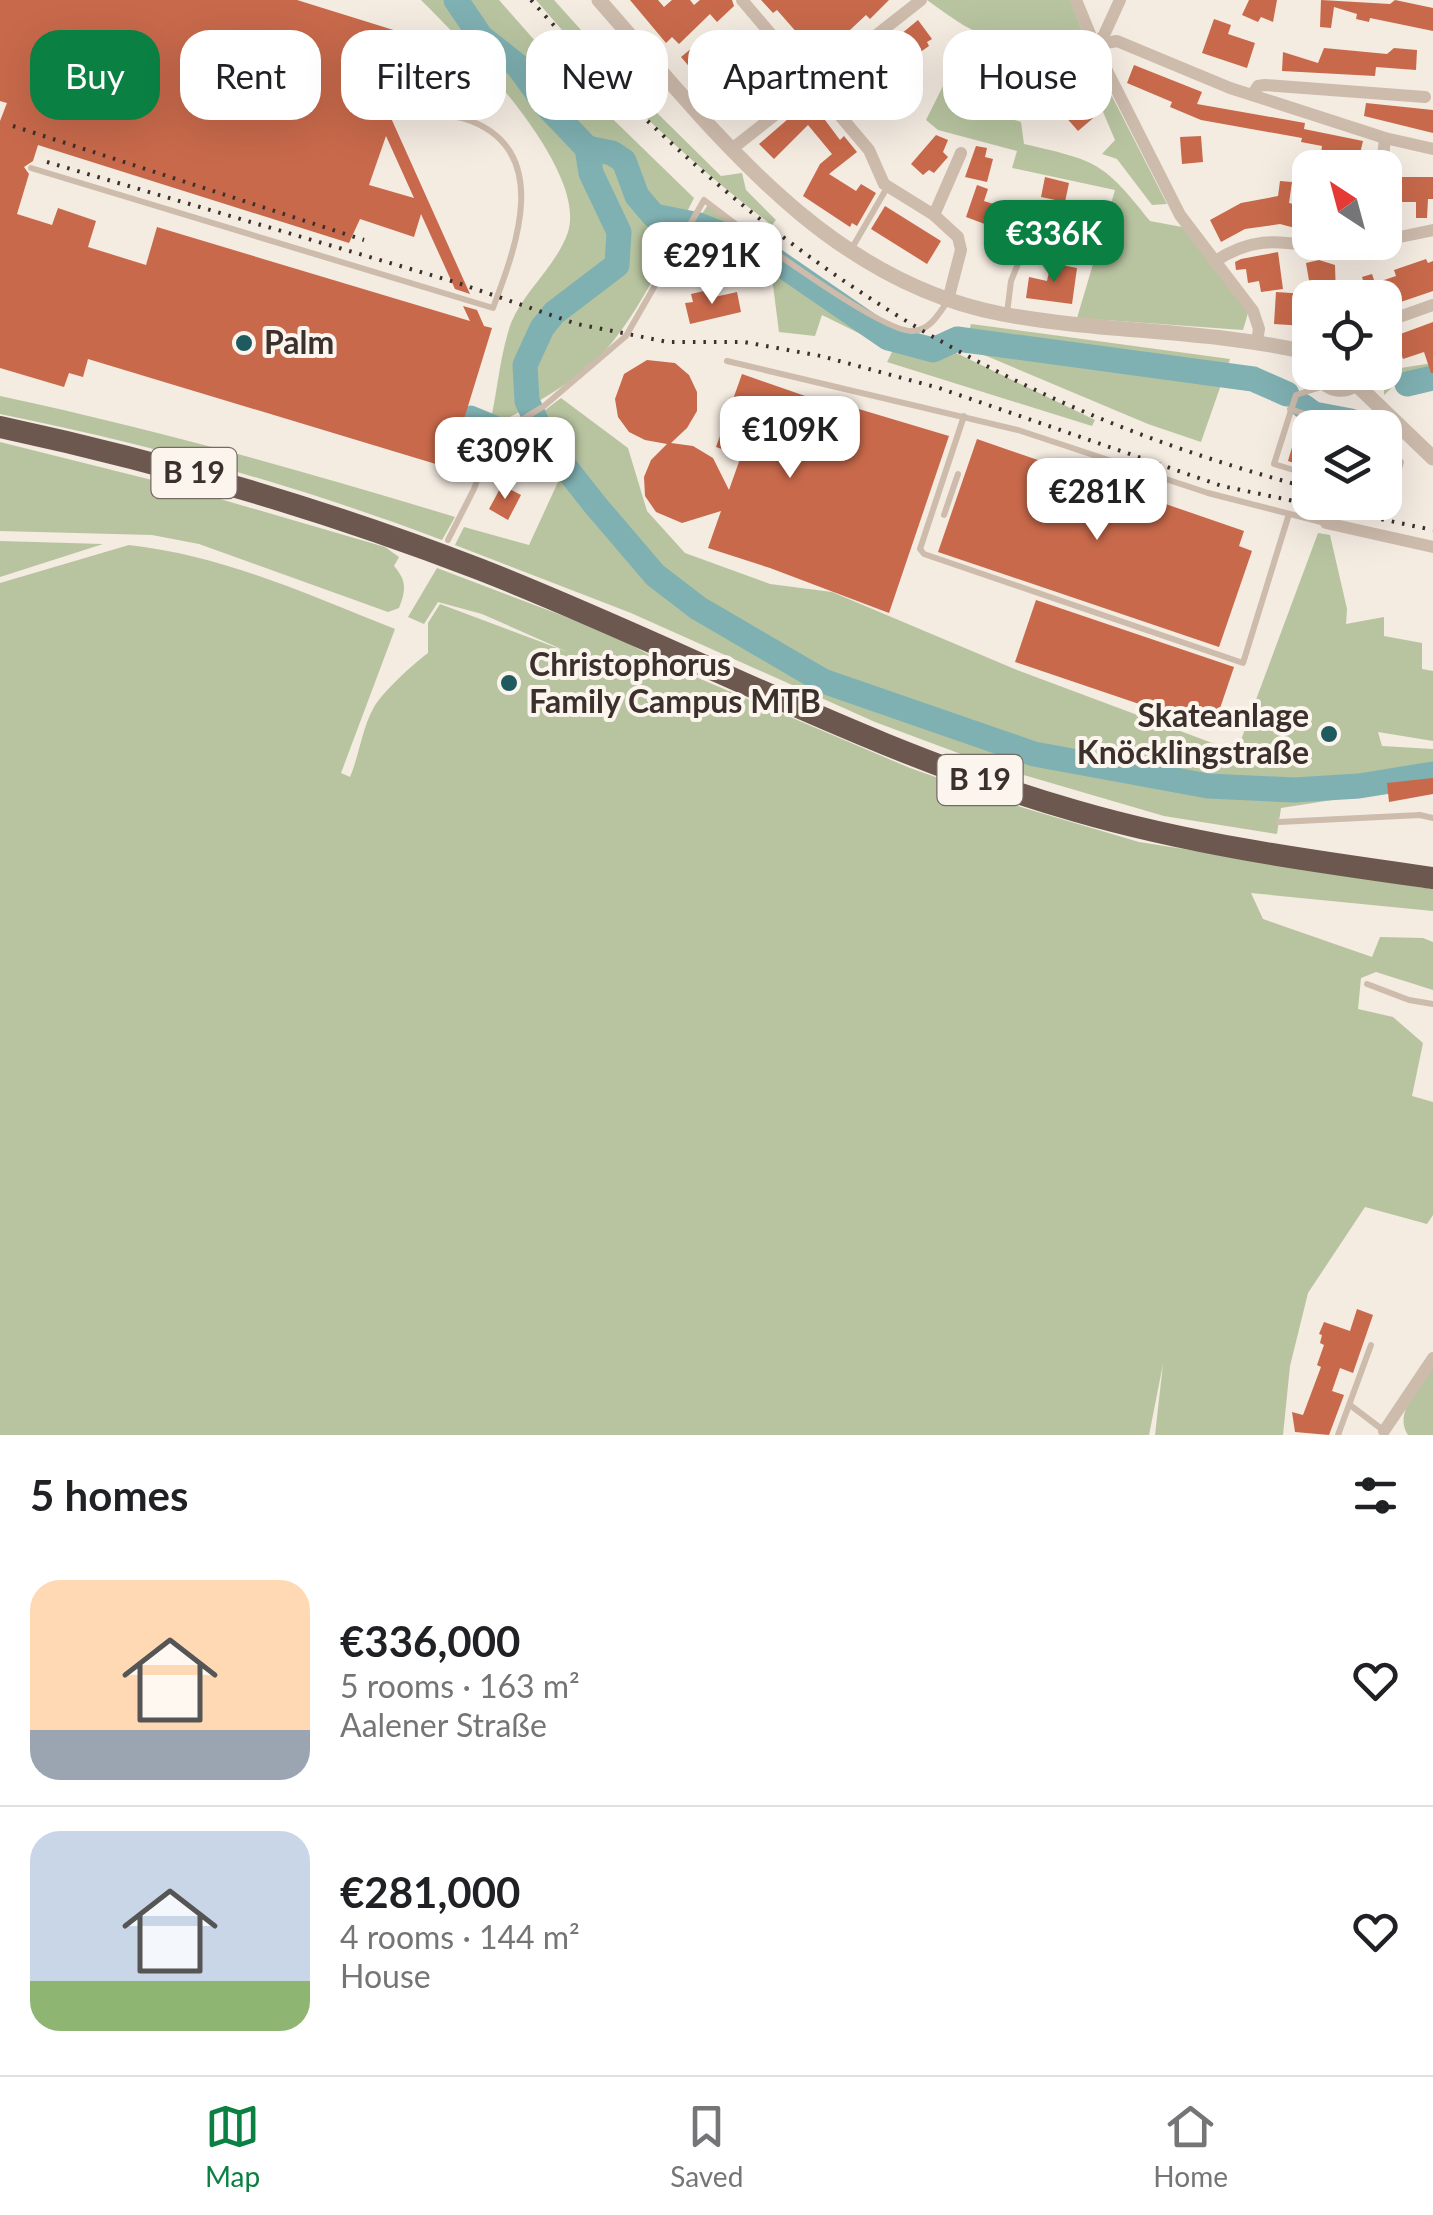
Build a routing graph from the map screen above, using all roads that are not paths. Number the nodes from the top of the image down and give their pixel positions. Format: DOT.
graph roads {
  1 [pos="599,0"];
  2 [pos="742,0"];
  3 [pos="920,0"];
  4 [pos="1076,0"];
  5 [pos="1120,0"];
  6 [pos="768,30"];
  7 [pos="882,30"];
  8 [pos="1088,30"];
  9 [pos="1106,30"];
  10 [pos="1112,42"];
  11 [pos="1112,81"];
  12 [pos="1252,95"];
  13 [pos="1429,98"];
  14 [pos="463,120"];
  15 [pos="768,120"];
  16 [pos="845,120"];
  17 [pos="1385,138"];
  18 [pos="733,148"];
  19 [pos="1433,149"];
  20 [pos="1384,150"];
  21 [pos="961,153"];
  22 [pos="31,168"];
  23 [pos="888,186"];
  24 [pos="934,215"];
  25 [pos="1034,225"];
  26 [pos="1433,230"];
  27 [pos="1402,236"];
  28 [pos="1292,245"];
  29 [pos="849,253"];
  30 [pos="1214,262"];
  31 [pos="948,300"];
  32 [pos="1433,305"];
  33 [pos="1007,314"];
  34 [pos="1402,316"];
  35 [pos="1257,342"];
  36 [pos="1292,350"];
  37 [pos="726,361"];
  38 [pos="1304,390"];
  39 [pos="1371,390"];
  40 [pos="1290,410"];
  41 [pos="964,416"];
  42 [pos="0,427"];
  43 [pos="1433,458"];
  44 [pos="1292,469"];
  45 [pos="958,474"];
  46 [pos="1288,514"];
  47 [pos="944,515"];
  48 [pos="1326,523"];
  49 [pos="448,540"];
  50 [pos="1433,547"];
  51 [pos="1433,818"];
  52 [pos="1279,822"];
  53 [pos="1433,878"];
  54 [pos="1367,984"];
  55 [pos="1433,1004"];
  56 [pos="1371,1345"];
  57 [pos="1433,1358"];
  58 [pos="1350,1406"];
  59 [pos="1384,1431"];
  60 [pos="1338,1435"];
  1 -- 18 [label="street"];
  2 -- 6 [label="street"];
  3 -- 7 [label="street"];
  4 -- 8 [label="street"];
  5 -- 9 [label="street"];
  10 -- 12 [label="street"];
  11 -- 30 [label="street"];
  12 -- 13 [label="street"];
  12 -- 17 [label="street"];
  14 -- 22 [label="lane"];
  15 -- 18 [label="street"];
  16 -- 23 [label="street"];
  17 -- 19 [label="street"];
  17 -- 20 [label="street"];
  18 -- 29 [label="street"];
  21 -- 24 [label="street"];
  23 -- 24 [label="street"];
  23 -- 29 [label="lane"];
  24 -- 31 [label="street"];
  25 -- 33 [label="lane"];
  26 -- 27 [label="street"];
  28 -- 30 [label="street"];
  29 -- 31 [label="street"];
  30 -- 35 [label="street"];
  31 -- 33 [label="street"];
  31 -- 49 [label="lane"];
  32 -- 34 [label="street"];
  33 -- 35 [label="street"];
  35 -- 36 [label="street"];
  37 -- 41 [label="lane"];
  38 -- 40 [label="lane"];
  39 -- 43 [label="street"];
  40 -- 44 [label="lane"];
  41 -- 46 [label="lane"];
  41 -- 46 [label="lane"];
  42 -- 53 [label="highway, B 19"];
  45 -- 47 [label="lane"];
  46 -- 48 [label="lane"];
  48 -- 50 [label="street"];
  51 -- 52 [label="lane"];
  54 -- 55 [label="lane"];
  56 -- 58 [label="lane"];
  57 -- 59 [label="street"];
  58 -- 59 [label="lane"];
  58 -- 60 [label="lane"];
}
